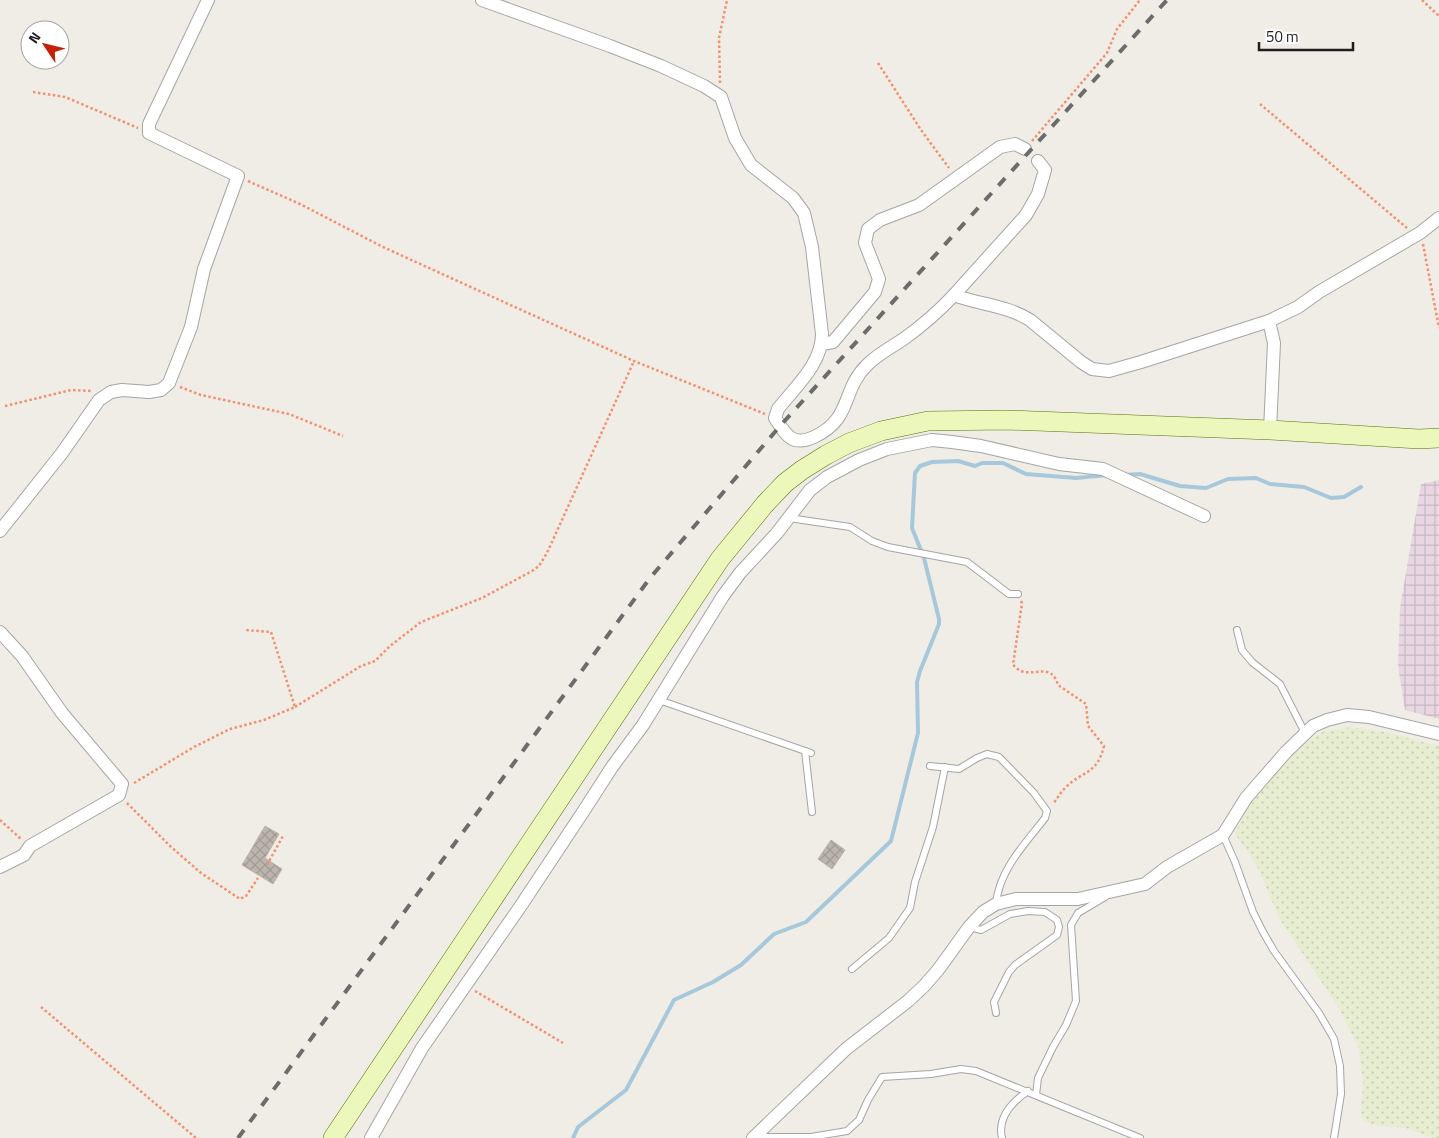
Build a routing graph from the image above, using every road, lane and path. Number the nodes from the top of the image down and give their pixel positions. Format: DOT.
graph roads {
  1 [pos="208,0"];
  2 [pos="482,0"];
  3 [pos="727,0"];
  4 [pos="1140,0"];
  5 [pos="1422,0"];
  6 [pos="1439,16"];
  7 [pos="878,63"];
  8 [pos="32,92"];
  9 [pos="721,97"];
  10 [pos="1260,104"];
  11 [pos="149,132"];
  12 [pos="1025,149"];
  13 [pos="1038,161"];
  14 [pos="238,176"];
  15 [pos="955,178"];
  16 [pos="1439,218"];
  17 [pos="1417,235"];
  18 [pos="954,295"];
  19 [pos="1269,321"];
  20 [pos="1439,328"];
  21 [pos="822,344"];
  22 [pos="634,361"];
  23 [pos="169,383"];
  24 [pos="99,400"];
  25 [pos="5,406"];
  26 [pos="775,418"];
  27 [pos="1439,428"];
  28 [pos="1270,430"];
  29 [pos="343,436"];
  30 [pos="1439,439"];
  31 [pos="1204,516"];
  32 [pos="788,517"];
  33 [pos="0,531"];
  34 [pos="1018,594"];
  35 [pos="246,630"];
  36 [pos="1237,630"];
  37 [pos="0,632"];
  38 [pos="659,700"];
  39 [pos="295,707"];
  40 [pos="1305,733"];
  41 [pos="1439,734"];
  42 [pos="930,766"];
  43 [pos="944,767"];
  44 [pos="120,789"];
  45 [pos="1047,811"];
  46 [pos="812,812"];
  47 [pos="0,820"];
  48 [pos="1223,835"];
  49 [pos="283,836"];
  50 [pos="30,846"];
  51 [pos="267,865"];
  52 [pos="0,867"];
  53 [pos="258,878"];
  54 [pos="1109,893"];
  55 [pos="996,904"];
  56 [pos="969,927"];
  57 [pos="852,969"];
  58 [pos="465,986"];
  59 [pos="41,1007"];
  60 [pos="996,1013"];
  61 [pos="562,1043"];
  62 [pos="1028,1091"];
  63 [pos="1036,1094"];
  64 [pos="196,1138"];
  65 [pos="333,1138"];
  66 [pos="371,1138"];
  67 [pos="753,1138"];
  68 [pos="1002,1138"];
  69 [pos="1140,1138"];
  70 [pos="1334,1138"];
  1 -- 11 [label="street"];
  2 -- 9 [label="street"];
  3 -- 9 [label="path"];
  4 -- 12 [label="path"];
  5 -- 6 [label="path"];
  7 -- 15 [label="path"];
  8 -- 11 [label="path"];
  9 -- 21 [label="street"];
  10 -- 17 [label="path"];
  11 -- 14 [label="street"];
  12 -- 15 [label="street"];
  13 -- 18 [label="street"];
  14 -- 22 [label="path"];
  14 -- 23 [label="street"];
  15 -- 21 [label="street"];
  16 -- 17 [label="street"];
  17 -- 19 [label="street"];
  17 -- 20 [label="path"];
  18 -- 19 [label="street"];
  18 -- 26 [label="street"];
  19 -- 28 [label="street"];
  21 -- 26 [label="street"];
  22 -- 26 [label="path"];
  22 -- 39 [label="path"];
  23 -- 24 [label="street"];
  23 -- 29 [label="path"];
  24 -- 25 [label="path"];
  24 -- 33 [label="street"];
  27 -- 28 [label="main road"];
  28 -- 30 [label="main road"];
  28 -- 65 [label="main road"];
  31 -- 32 [label="street"];
  32 -- 34 [label="lane"];
  32 -- 38 [label="street"];
  34 -- 45 [label="path"];
  35 -- 39 [label="path"];
  36 -- 40 [label="lane"];
  37 -- 44 [label="street"];
  38 -- 46 [label="lane"];
  38 -- 58 [label="street"];
  39 -- 44 [label="path"];
  40 -- 41 [label="street"];
  40 -- 48 [label="street"];
  42 -- 43 [label="lane"];
  43 -- 45 [label="lane"];
  43 -- 57 [label="lane"];
  44 -- 50 [label="street"];
  44 -- 53 [label="path"];
  45 -- 55 [label="lane"];
  47 -- 50 [label="path"];
  48 -- 54 [label="street"];
  48 -- 70 [label="lane"];
  49 -- 51 [label="path"];
  50 -- 52 [label="street"];
  54 -- 55 [label="street"];
  54 -- 63 [label="lane"];
  55 -- 56 [label="street"];
  56 -- 60 [label="lane"];
  56 -- 67 [label="street"];
  58 -- 61 [label="path"];
  58 -- 66 [label="street"];
  59 -- 64 [label="path"];
  62 -- 63 [label="lane"];
  62 -- 67 [label="lane"];
  62 -- 68 [label="lane"];
  63 -- 69 [label="lane"];
}
